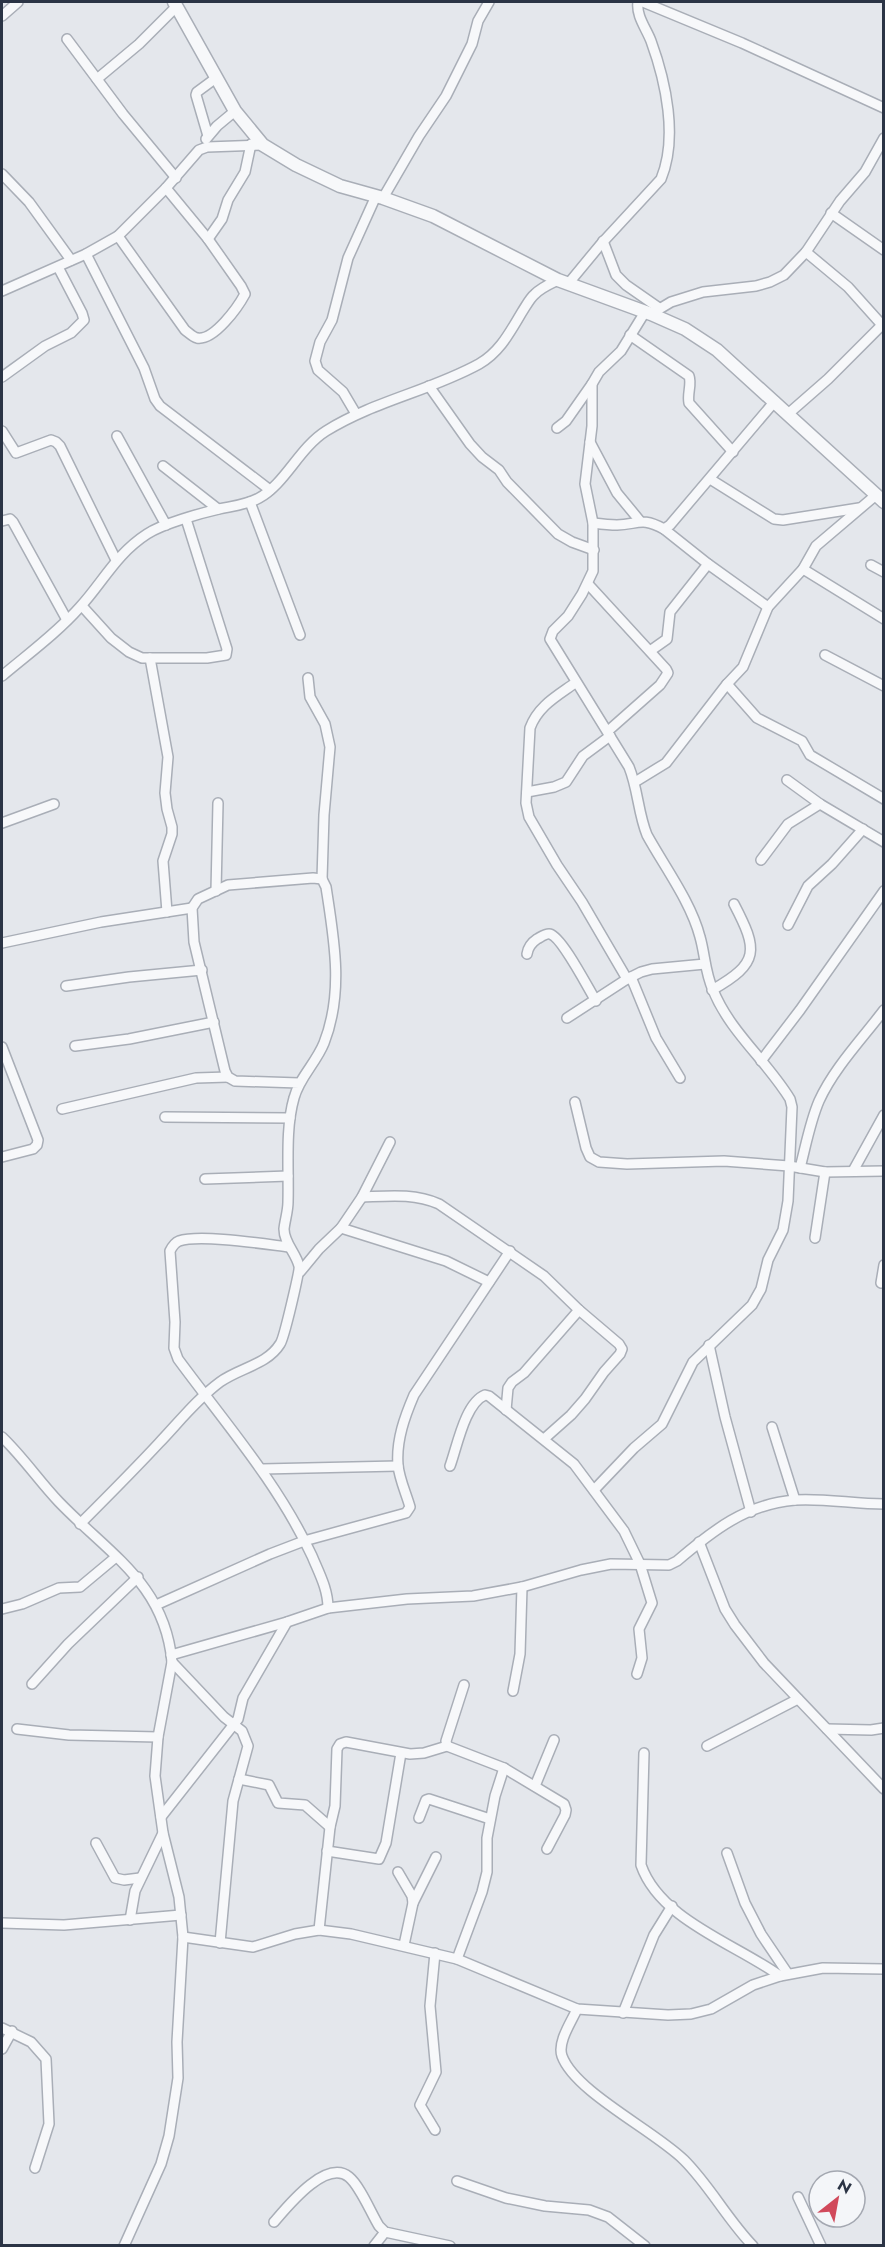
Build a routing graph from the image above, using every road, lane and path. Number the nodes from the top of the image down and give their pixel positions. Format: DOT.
graph roads {
  1 [pos="18,2"];
  2 [pos="489,2"];
  3 [pos="637,3"];
  4 [pos="176,4"];
  5 [pos="2,16"];
  6 [pos="67,39"];
  7 [pos="216,78"];
  8 [pos="97,79"];
  9 [pos="884,108"];
  10 [pos="234,111"];
  11 [pos="208,136"];
  12 [pos="884,138"];
  13 [pos="257,145"];
  14 [pos="199,150"];
  15 [pos="879,152"];
  16 [pos="2,175"];
  17 [pos="176,178"];
  18 [pos="166,188"];
  19 [pos="379,197"];
  20 [pos="831,213"];
  21 [pos="118,236"];
  22 [pos="208,239"];
  23 [pos="603,241"];
  24 [pos="884,250"];
  25 [pos="806,252"];
  26 [pos="86,254"];
  27 [pos="70,260"];
  28 [pos="58,267"];
  29 [pos="563,282"];
  30 [pos="5,290"];
  31 [pos="2,299"];
  32 [pos="651,311"];
  33 [pos="883,324"];
  34 [pos="630,335"];
  35 [pos="2,377"];
  36 [pos="592,384"];
  37 [pos="429,386"];
  38 [pos="775,402"];
  39 [pos="356,414"];
  40 [pos="788,414"];
  41 [pos="558,428"];
  42 [pos="2,431"];
  43 [pos="117,436"];
  44 [pos="590,442"];
  45 [pos="733,452"];
  46 [pos="163,466"];
  47 [pos="710,479"];
  48 [pos="270,490"];
  49 [pos="880,498"];
  50 [pos="250,502"];
  51 [pos="859,508"];
  52 [pos="218,509"];
  53 [pos="186,519"];
  54 [pos="2,521"];
  55 [pos="640,521"];
  56 [pos="593,524"];
  57 [pos="166,525"];
  58 [pos="664,529"];
  59 [pos="594,550"];
  60 [pos="116,560"];
  61 [pos="708,564"];
  62 [pos="871,565"];
  63 [pos="803,569"];
  64 [pos="884,572"];
  65 [pos="588,584"];
  66 [pos="82,606"];
  67 [pos="768,607"];
  68 [pos="884,618"];
  69 [pos="68,620"];
  70 [pos="300,635"];
  71 [pos="650,651"];
  72 [pos="825,655"];
  73 [pos="150,658"];
  74 [pos="2,676"];
  75 [pos="308,678"];
  76 [pos="575,683"];
  77 [pos="727,684"];
  78 [pos="884,686"];
  79 [pos="609,734"];
  80 [pos="787,780"];
  81 [pos="635,782"];
  82 [pos="527,792"];
  83 [pos="884,799"];
  84 [pos="218,802"];
  85 [pos="54,804"];
  86 [pos="820,804"];
  87 [pos="2,822"];
  88 [pos="863,829"];
  89 [pos="884,842"];
  90 [pos="761,860"];
  91 [pos="322,879"];
  92 [pos="216,891"];
  93 [pos="884,891"];
  94 [pos="734,904"];
  95 [pos="192,908"];
  96 [pos="167,912"];
  97 [pos="788,925"];
  98 [pos="2,944"];
  99 [pos="527,954"];
  100 [pos="705,964"];
  101 [pos="202,970"];
  102 [pos="629,978"];
  103 [pos="66,987"];
  104 [pos="712,990"];
  105 [pos="596,1001"];
  106 [pos="884,1010"];
  107 [pos="567,1018"];
  108 [pos="214,1022"];
  109 [pos="75,1046"];
  110 [pos="2,1047"];
  111 [pos="761,1061"];
  112 [pos="228,1077"];
  113 [pos="680,1078"];
  114 [pos="299,1083"];
  115 [pos="575,1102"];
  116 [pos="62,1109"];
  117 [pos="884,1115"];
  118 [pos="165,1117"];
  119 [pos="290,1118"];
  120 [pos="390,1142"];
  121 [pos="2,1156"];
  122 [pos="789,1166"];
  123 [pos="800,1168"];
  124 [pos="853,1171"];
  125 [pos="884,1171"];
  126 [pos="825,1172"];
  127 [pos="288,1176"];
  128 [pos="205,1179"];
  129 [pos="362,1197"];
  130 [pos="341,1228"];
  131 [pos="815,1238"];
  132 [pos="289,1247"];
  133 [pos="510,1251"];
  134 [pos="884,1265"];
  135 [pos="300,1272"];
  136 [pos="489,1282"];
  137 [pos="882,1283"];
  138 [pos="579,1310"];
  139 [pos="709,1345"];
  140 [pos="204,1395"];
  141 [pos="506,1410"];
  142 [pos="772,1427"];
  143 [pos="2,1437"];
  144 [pos="544,1439"];
  145 [pos="398,1466"];
  146 [pos="450,1466"];
  147 [pos="262,1469"];
  148 [pos="594,1490"];
  149 [pos="795,1500"];
  150 [pos="884,1504"];
  151 [pos="752,1512"];
  152 [pos="80,1524"];
  153 [pos="304,1541"];
  154 [pos="699,1542"];
  155 [pos="116,1557"];
  156 [pos="640,1564"];
  157 [pos="138,1576"];
  158 [pos="522,1587"];
  159 [pos="156,1605"];
  160 [pos="328,1608"];
  161 [pos="2,1609"];
  162 [pos="287,1622"];
  163 [pos="172,1659"];
  164 [pos="637,1674"];
  165 [pos="32,1684"];
  166 [pos="464,1685"];
  167 [pos="513,1691"];
  168 [pos="798,1700"];
  169 [pos="234,1724"];
  170 [pos="826,1728"];
  171 [pos="884,1728"];
  172 [pos="17,1730"];
  173 [pos="158,1737"];
  174 [pos="554,1740"];
  175 [pos="447,1746"];
  176 [pos="707,1746"];
  177 [pos="401,1752"];
  178 [pos="644,1753"];
  179 [pos="504,1768"];
  180 [pos="239,1779"];
  181 [pos="535,1786"];
  182 [pos="884,1789"];
  183 [pos="161,1817"];
  184 [pos="420,1818"];
  185 [pos="490,1819"];
  186 [pos="330,1827"];
  187 [pos="163,1833"];
  188 [pos="96,1843"];
  189 [pos="547,1849"];
  190 [pos="327,1851"];
  191 [pos="727,1852"];
  192 [pos="436,1857"];
  193 [pos="398,1872"];
  194 [pos="141,1878"];
  195 [pos="413,1903"];
  196 [pos="672,1906"];
  197 [pos="181,1915"];
  198 [pos="130,1920"];
  199 [pos="2,1923"];
  200 [pos="319,1930"];
  201 [pos="183,1937"];
  202 [pos="219,1943"];
  203 [pos="404,1945"];
  204 [pos="435,1953"];
  205 [pos="457,1959"];
  206 [pos="884,1969"];
  207 [pos="784,1975"];
  208 [pos="577,2009"];
  209 [pos="623,2013"];
  210 [pos="2,2028"];
  211 [pos="12,2031"];
  212 [pos="2,2049"];
  213 [pos="435,2130"];
  214 [pos="35,2168"];
  215 [pos="457,2181"];
  216 [pos="798,2197"];
  217 [pos="274,2222"];
  218 [pos="385,2232"];
  219 [pos="124,2246"];
  220 [pos="374,2246"];
  221 [pos="450,2246"];
  222 [pos="645,2246"];
  223 [pos="753,2246"];
  224 [pos="821,2246"];
  1 -- 5 [label="street"];
  2 -- 19 [label="street"];
  3 -- 9 [label="street"];
  3 -- 23 [label="street"];
  4 -- 7 [label="street"];
  4 -- 8 [label="street"];
  6 -- 8 [label="street"];
  7 -- 10 [label="street"];
  7 -- 11 [label="street"];
  8 -- 17 [label="street"];
  10 -- 11 [label="street"];
  10 -- 13 [label="street"];
  11 -- 14 [label="street"];
  12 -- 15 [label="street"];
  13 -- 14 [label="street"];
  13 -- 19 [label="street"];
  13 -- 22 [label="street"];
  14 -- 17 [label="street"];
  15 -- 20 [label="street"];
  16 -- 27 [label="street"];
  17 -- 18 [label="street"];
  18 -- 21 [label="street"];
  18 -- 22 [label="street"];
  19 -- 29 [label="street"];
  19 -- 39 [label="street"];
  20 -- 24 [label="street"];
  20 -- 25 [label="street"];
  21 -- 22 [label="street"];
  21 -- 26 [label="street"];
  23 -- 29 [label="street"];
  23 -- 32 [label="street"];
  25 -- 32 [label="street"];
  25 -- 33 [label="street"];
  26 -- 27 [label="street"];
  26 -- 48 [label="street"];
  27 -- 28 [label="street"];
  28 -- 30 [label="street"];
  28 -- 35 [label="street"];
  29 -- 32 [label="street"];
  29 -- 37 [label="street"];
  30 -- 31 [label="street"];
  32 -- 34 [label="street"];
  32 -- 38 [label="street"];
  33 -- 40 [label="street"];
  34 -- 36 [label="street"];
  34 -- 45 [label="street"];
  36 -- 41 [label="street"];
  36 -- 44 [label="street"];
  37 -- 39 [label="street"];
  37 -- 59 [label="street"];
  38 -- 40 [label="street"];
  38 -- 45 [label="street"];
  39 -- 48 [label="street"];
  40 -- 49 [label="street"];
  42 -- 60 [label="street"];
  43 -- 57 [label="street"];
  44 -- 55 [label="street"];
  44 -- 56 [label="street"];
  45 -- 47 [label="street"];
  46 -- 52 [label="street"];
  47 -- 51 [label="street"];
  47 -- 58 [label="street"];
  48 -- 50 [label="street"];
  49 -- 51 [label="street"];
  50 -- 52 [label="street"];
  50 -- 70 [label="street"];
  51 -- 63 [label="street"];
  52 -- 53 [label="street"];
  53 -- 57 [label="street"];
  53 -- 73 [label="street"];
  54 -- 69 [label="street"];
  55 -- 56 [label="street"];
  55 -- 58 [label="street"];
  56 -- 59 [label="street"];
  57 -- 60 [label="street"];
  58 -- 61 [label="street"];
  59 -- 65 [label="street"];
  60 -- 66 [label="street"];
  61 -- 67 [label="street"];
  61 -- 71 [label="street"];
  62 -- 64 [label="street"];
  63 -- 67 [label="street"];
  63 -- 68 [label="street"];
  65 -- 71 [label="street"];
  65 -- 76 [label="street"];
  66 -- 69 [label="street"];
  66 -- 73 [label="street"];
  67 -- 77 [label="street"];
  69 -- 74 [label="street"];
  71 -- 79 [label="street"];
  72 -- 78 [label="street"];
  73 -- 96 [label="street"];
  75 -- 91 [label="street"];
  76 -- 79 [label="street"];
  76 -- 82 [label="street"];
  77 -- 81 [label="street"];
  77 -- 83 [label="street"];
  79 -- 81 [label="street"];
  79 -- 82 [label="street"];
  80 -- 86 [label="street"];
  81 -- 100 [label="street"];
  82 -- 102 [label="street"];
  84 -- 92 [label="street"];
  85 -- 87 [label="street"];
  86 -- 88 [label="street"];
  86 -- 90 [label="street"];
  88 -- 89 [label="street"];
  88 -- 97 [label="street"];
  91 -- 92 [label="street"];
  91 -- 114 [label="street"];
  92 -- 95 [label="street"];
  93 -- 111 [label="street"];
  94 -- 104 [label="street"];
  95 -- 96 [label="street"];
  95 -- 101 [label="street"];
  96 -- 98 [label="street"];
  99 -- 105 [label="street"];
  100 -- 102 [label="street"];
  100 -- 104 [label="street"];
  101 -- 103 [label="street"];
  101 -- 108 [label="street"];
  102 -- 105 [label="street"];
  102 -- 113 [label="street"];
  104 -- 111 [label="street"];
  105 -- 107 [label="street"];
  106 -- 123 [label="street"];
  108 -- 109 [label="street"];
  108 -- 112 [label="street"];
  110 -- 121 [label="street"];
  111 -- 122 [label="street"];
  112 -- 114 [label="street"];
  112 -- 116 [label="street"];
  114 -- 119 [label="street"];
  115 -- 122 [label="street"];
  117 -- 124 [label="street"];
  118 -- 119 [label="street"];
  119 -- 127 [label="street"];
  120 -- 129 [label="street"];
  122 -- 123 [label="street"];
  122 -- 139 [label="street"];
  123 -- 126 [label="street"];
  124 -- 125 [label="street"];
  124 -- 126 [label="street"];
  126 -- 131 [label="street"];
  127 -- 128 [label="street"];
  127 -- 132 [label="street"];
  129 -- 130 [label="street"];
  129 -- 133 [label="street"];
  130 -- 135 [label="street"];
  130 -- 136 [label="street"];
  132 -- 135 [label="street"];
  132 -- 140 [label="street"];
  133 -- 136 [label="street"];
  133 -- 138 [label="street"];
  134 -- 137 [label="street"];
  135 -- 140 [label="street"];
  136 -- 145 [label="street"];
  138 -- 141 [label="street"];
  138 -- 144 [label="street"];
  139 -- 148 [label="street"];
  139 -- 151 [label="street"];
  140 -- 147 [label="street"];
  140 -- 152 [label="street"];
  141 -- 144 [label="street"];
  141 -- 146 [label="street"];
  142 -- 149 [label="street"];
  143 -- 152 [label="street"];
  144 -- 148 [label="street"];
  145 -- 147 [label="street"];
  145 -- 153 [label="street"];
  147 -- 153 [label="street"];
  148 -- 156 [label="street"];
  149 -- 150 [label="street"];
  149 -- 151 [label="street"];
  151 -- 154 [label="street"];
  152 -- 155 [label="street"];
  153 -- 159 [label="street"];
  153 -- 160 [label="street"];
  154 -- 156 [label="street"];
  154 -- 168 [label="street"];
  155 -- 157 [label="street"];
  155 -- 161 [label="street"];
  156 -- 158 [label="street"];
  156 -- 164 [label="street"];
  157 -- 159 [label="street"];
  157 -- 165 [label="street"];
  158 -- 160 [label="street"];
  158 -- 167 [label="street"];
  159 -- 163 [label="street"];
  160 -- 162 [label="street"];
  162 -- 163 [label="street"];
  162 -- 169 [label="street"];
  163 -- 169 [label="street"];
  163 -- 173 [label="street"];
  166 -- 175 [label="street"];
  168 -- 170 [label="street"];
  168 -- 176 [label="street"];
  169 -- 180 [label="street"];
  169 -- 183 [label="street"];
  170 -- 171 [label="street"];
  170 -- 182 [label="street"];
  172 -- 173 [label="street"];
  173 -- 183 [label="street"];
  174 -- 181 [label="street"];
  175 -- 177 [label="street"];
  175 -- 179 [label="street"];
  177 -- 186 [label="street"];
  177 -- 190 [label="street"];
  178 -- 196 [label="street"];
  179 -- 181 [label="street"];
  179 -- 185 [label="street"];
  180 -- 186 [label="street"];
  180 -- 202 [label="street"];
  181 -- 189 [label="street"];
  183 -- 187 [label="street"];
  184 -- 185 [label="street"];
  185 -- 205 [label="street"];
  186 -- 190 [label="street"];
  187 -- 194 [label="street"];
  187 -- 197 [label="street"];
  188 -- 194 [label="street"];
  190 -- 200 [label="street"];
  191 -- 207 [label="street"];
  192 -- 195 [label="street"];
  193 -- 195 [label="street"];
  194 -- 198 [label="street"];
  195 -- 203 [label="street"];
  196 -- 207 [label="street"];
  196 -- 209 [label="street"];
  197 -- 198 [label="street"];
  197 -- 201 [label="street"];
  198 -- 199 [label="street"];
  200 -- 202 [label="street"];
  200 -- 203 [label="street"];
  201 -- 202 [label="street"];
  201 -- 219 [label="street"];
  203 -- 204 [label="street"];
  204 -- 205 [label="street"];
  204 -- 213 [label="street"];
  205 -- 208 [label="street"];
  206 -- 207 [label="street"];
  207 -- 209 [label="street"];
  208 -- 209 [label="street"];
  208 -- 223 [label="street"];
  210 -- 211 [label="street"];
  211 -- 212 [label="street"];
  211 -- 214 [label="street"];
  215 -- 222 [label="street"];
  216 -- 224 [label="street"];
  217 -- 218 [label="street"];
  218 -- 220 [label="street"];
  218 -- 221 [label="street"];
}
